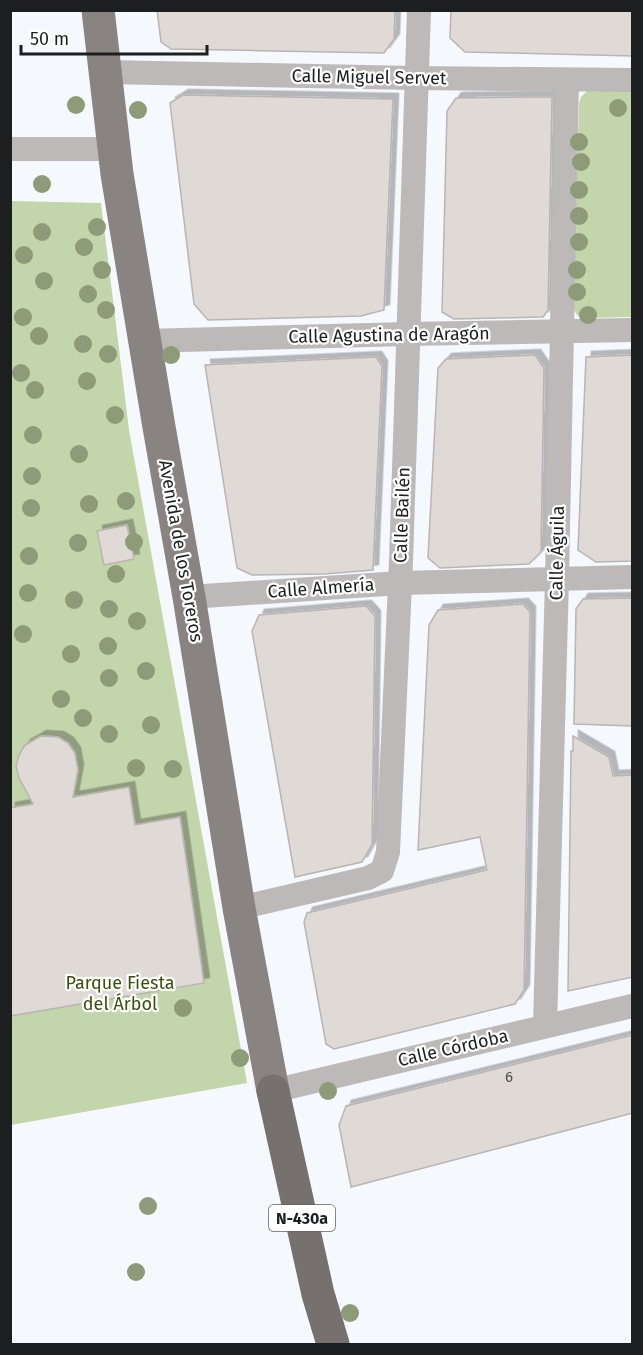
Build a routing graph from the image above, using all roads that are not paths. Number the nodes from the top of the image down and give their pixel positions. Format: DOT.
graph roads {
  1 [pos="98,10"];
  2 [pos="418,10"];
  3 [pos="106,72"];
  4 [pos="415,78"];
  5 [pos="567,80"];
  6 [pos="633,80"];
  7 [pos="10,149"];
  8 [pos="114,149"];
  9 [pos="633,330"];
  10 [pos="562,332"];
  11 [pos="407,334"];
  12 [pos="145,341"];
  13 [pos="633,577"];
  14 [pos="557,578"];
  15 [pos="400,584"];
  16 [pos="189,597"];
  17 [pos="239,908"];
  18 [pos="633,1006"];
  19 [pos="545,1026"];
  20 [pos="273,1091"];
  21 [pos="333,1344"];
  1 -- 3 [label="main road, Avenida de los Toreros"];
  2 -- 4 [label="street, Calle Bailén"];
  3 -- 4 [label="street, Calle Miguel Servet"];
  3 -- 8 [label="main road, Avenida de los Toreros"];
  4 -- 5 [label="street, Calle Miguel Servet"];
  4 -- 11 [label="street, Calle Bailén"];
  5 -- 6 [label="street, Calle Miguel Servet"];
  5 -- 10 [label="street, Calle Águila"];
  7 -- 8 [label="street"];
  8 -- 12 [label="main road, Avenida de los Toreros"];
  9 -- 10 [label="street, Calle Agustina de Aragón"];
  10 -- 11 [label="street, Calle Agustina de Aragón"];
  10 -- 14 [label="street, Calle Águila"];
  11 -- 12 [label="street, Calle Agustina de Aragón"];
  11 -- 15 [label="street, Calle Bailén"];
  12 -- 16 [label="main road, Avenida de los Toreros"];
  13 -- 14 [label="street, Calle Almería"];
  14 -- 15 [label="street, Calle Almería"];
  14 -- 19 [label="street, Calle Águila"];
  15 -- 16 [label="street, Calle Almería"];
  15 -- 17 [label="street, Calle Bailén"];
  16 -- 17 [label="main road, Avenida de los Toreros"];
  17 -- 20 [label="main road, Avenida de los Toreros"];
  18 -- 19 [label="street, Calle Córdoba"];
  19 -- 20 [label="street, Calle Córdoba"];
  20 -- 21 [label="highway, N-430a"];
}
